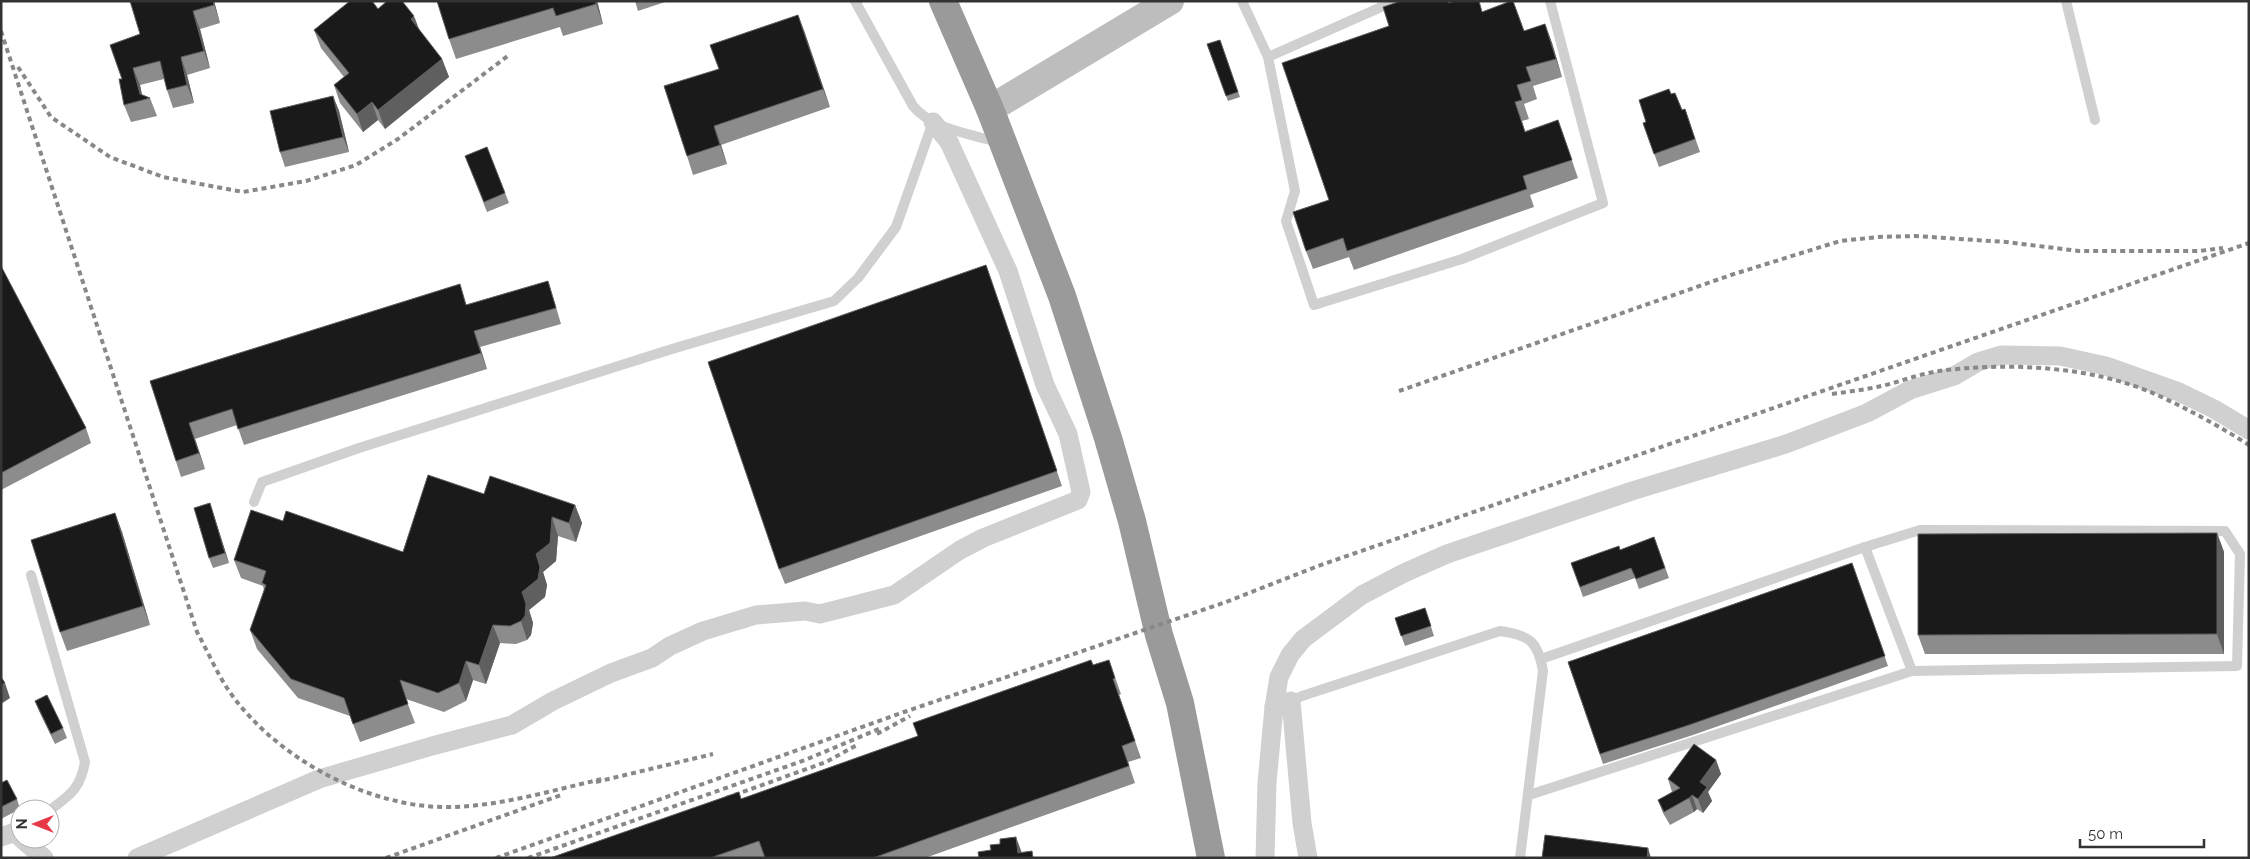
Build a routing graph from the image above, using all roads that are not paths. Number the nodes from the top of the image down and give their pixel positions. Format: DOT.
graph roads {
  1 [pos="855,1"];
  2 [pos="943,1"];
  3 [pos="1170,1"];
  4 [pos="1242,1"];
  5 [pos="1395,1"];
  6 [pos="1550,1"];
  7 [pos="2066,1"];
  8 [pos="1268,57"];
  9 [pos="990,109"];
  10 [pos="2095,120"];
  11 [pos="933,122"];
  12 [pos="1003,144"];
  13 [pos="2249,430"];
  14 [pos="254,502"];
  15 [pos="1866,547"];
  16 [pos="31,575"];
  17 [pos="1541,659"];
  18 [pos="1912,671"];
  19 [pos="1282,704"];
  20 [pos="1529,795"];
  21 [pos="60,802"];
  22 [pos="33,849"];
  23 [pos="44,858"];
  24 [pos="137,858"];
  25 [pos="1211,858"];
  26 [pos="1265,858"];
  27 [pos="1308,858"];
  28 [pos="1520,858"];
  1 -- 11 [label="lane"];
  2 -- 9 [label="highway"];
  3 -- 9 [label="street"];
  4 -- 8 [label="lane"];
  5 -- 8 [label="lane"];
  6 -- 8 [label="lane"];
  7 -- 10 [label="lane"];
  9 -- 12 [label="highway"];
  11 -- 12 [label="lane"];
  11 -- 14 [label="lane"];
  11 -- 24 [label="street"];
  12 -- 25 [label="highway"];
  13 -- 19 [label="street"];
  15 -- 17 [label="lane"];
  15 -- 18 [label="lane"];
  15 -- 18 [label="lane"];
  16 -- 21 [label="lane"];
  17 -- 19 [label="lane"];
  17 -- 20 [label="lane"];
  18 -- 20 [label="lane"];
  19 -- 26 [label="street"];
  19 -- 27 [label="street"];
  20 -- 28 [label="lane"];
  22 -- 23 [label="street"];
}
